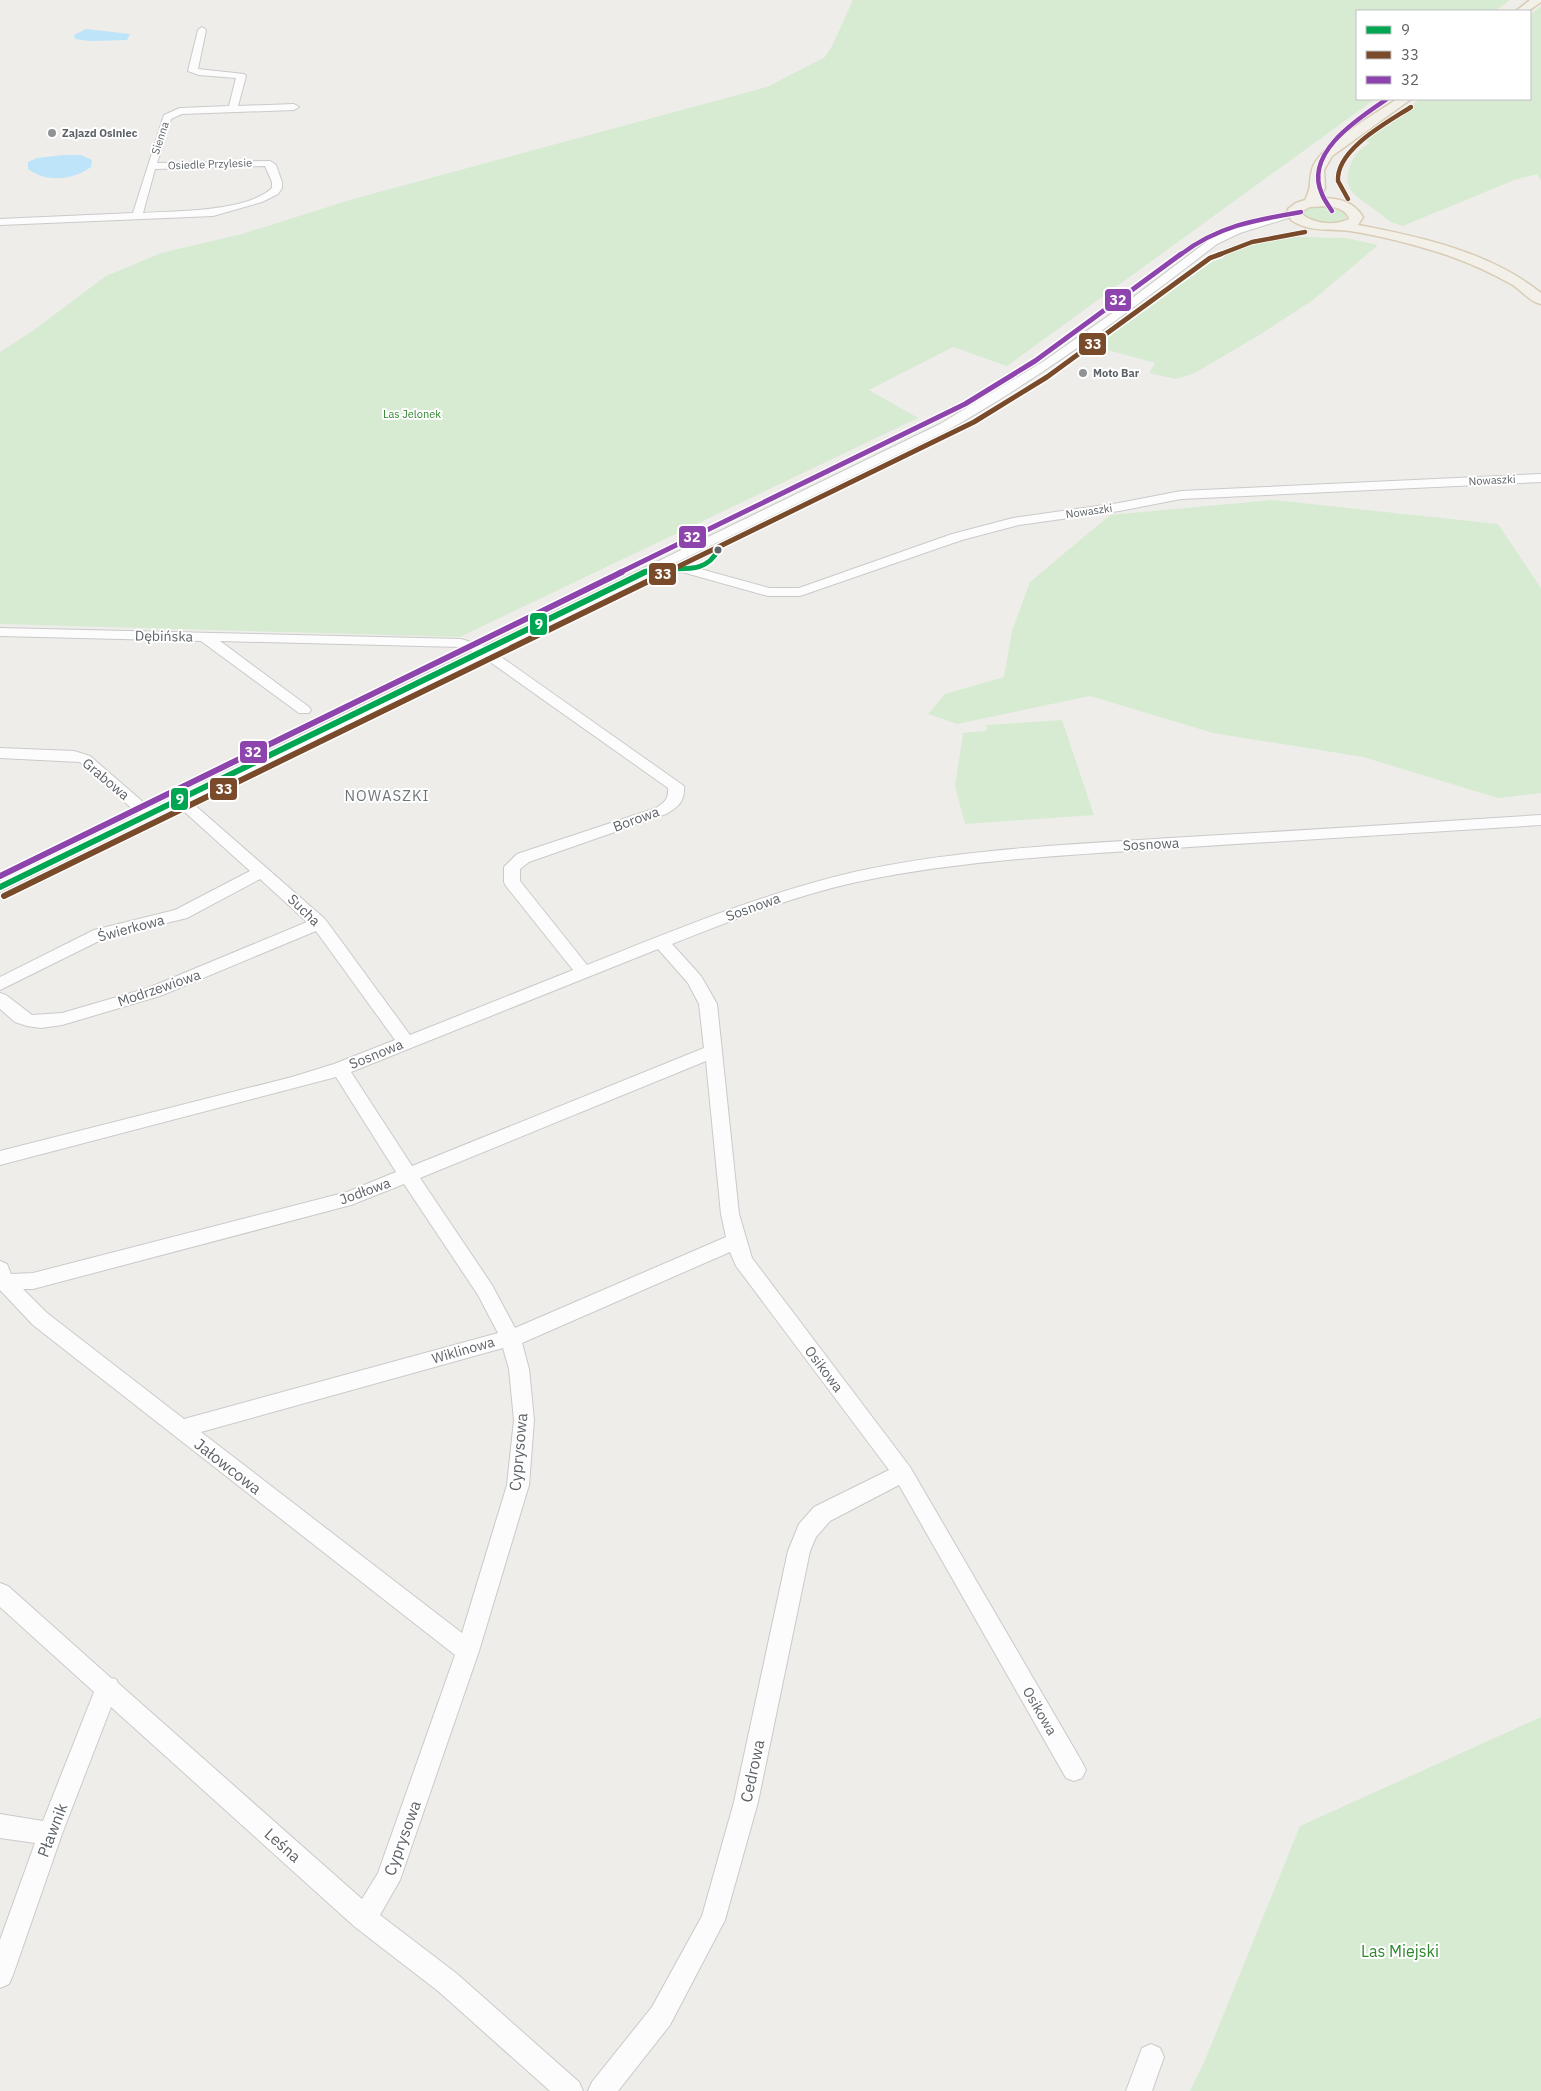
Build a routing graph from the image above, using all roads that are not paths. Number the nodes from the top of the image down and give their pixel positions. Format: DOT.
graph roads {
  1 [pos="1536,0"];
  2 [pos="1523,10"];
  3 [pos="202,30"];
  4 [pos="1403,100"];
  5 [pos="294,107"];
  6 [pos="233,109"];
  7 [pos="1344,144"];
  8 [pos="151,166"];
  9 [pos="1311,202"];
  10 [pos="1340,205"];
  11 [pos="137,216"];
  12 [pos="1298,217"];
  13 [pos="1356,217"];
  14 [pos="0,222"];
  15 [pos="1345,226"];
  16 [pos="1504,274"];
  17 [pos="1541,300"];
  18 [pos="1541,478"];
  19 [pos="651,569"];
  20 [pos="0,632"];
  21 [pos="204,637"];
  22 [pos="482,651"];
  23 [pos="304,710"];
  24 [pos="0,753"];
  25 [pos="180,799"];
  26 [pos="148,814"];
  27 [pos="1541,820"];
  28 [pos="262,871"];
  29 [pos="0,887"];
  30 [pos="318,923"];
  31 [pos="661,942"];
  32 [pos="583,972"];
  33 [pos="0,984"];
  34 [pos="0,999"];
  35 [pos="406,1042"];
  36 [pos="714,1051"];
  37 [pos="340,1069"];
  38 [pos="0,1158"];
  39 [pos="408,1175"];
  40 [pos="736,1241"];
  41 [pos="2,1278"];
  42 [pos="510,1337"];
  43 [pos="180,1429"];
  44 [pos="903,1473"];
  45 [pos="0,1593"];
  46 [pos="468,1651"];
  47 [pos="108,1687"];
  48 [pos="1074,1770"];
  49 [pos="0,1826"];
  50 [pos="50,1834"];
  51 [pos="364,1918"];
  52 [pos="0,1975"];
  53 [pos="1151,2057"];
  54 [pos="570,2091"];
  55 [pos="601,2091"];
  56 [pos="1138,2091"];
  1 -- 2 [label="main road"];
  3 -- 6 [label="street"];
  4 -- 7 [label="main road"];
  5 -- 6 [label="street, Sienna"];
  6 -- 8 [label="street, Sienna"];
  7 -- 9 [label="main road"];
  7 -- 10 [label="main road"];
  8 -- 11 [label="street, Osiedle Przylesie"];
  8 -- 11 [label="street, Osiedle Przylesie"];
  9 -- 10 [label="main road"];
  9 -- 12 [label="main road"];
  10 -- 13 [label="main road"];
  11 -- 14 [label="street, Osiedle Przylesie"];
  12 -- 15 [label="main road"];
  12 -- 19 [label="street"];
  13 -- 15 [label="main road"];
  13 -- 16 [label="main road"];
  15 -- 16 [label="main road"];
  16 -- 17 [label="main road"];
  18 -- 19 [label="street, Nowaszki"];
  19 -- 22 [label="street"];
  20 -- 21 [label="street, Dębińska"];
  21 -- 22 [label="street"];
  21 -- 23 [label="street, Dębińska"];
  22 -- 25 [label="street"];
  22 -- 32 [label="street, Borowa"];
  24 -- 26 [label="street, Grabowa"];
  25 -- 26 [label="street"];
  25 -- 28 [label="street, Sucha"];
  26 -- 29 [label="street"];
  27 -- 31 [label="street, Sosnowa"];
  28 -- 30 [label="street, Sucha"];
  28 -- 33 [label="street, Świerkowa"];
  30 -- 34 [label="street, Modrzewiowa"];
  30 -- 35 [label="street, Sucha"];
  31 -- 32 [label="street, Sosnowa"];
  31 -- 36 [label="street, Osikowa"];
  32 -- 35 [label="street, Sosnowa"];
  35 -- 37 [label="street, Sosnowa"];
  36 -- 39 [label="street, Jodłowa"];
  36 -- 40 [label="street, Osikowa"];
  37 -- 38 [label="street, Sosnowa"];
  37 -- 39 [label="street, Cyprysowa"];
  39 -- 41 [label="street, Jodłowa"];
  39 -- 42 [label="street, Cyprysowa"];
  40 -- 42 [label="street, Wiklinowa"];
  40 -- 44 [label="street, Osikowa"];
  41 -- 43 [label="street, Jałowcowa"];
  42 -- 43 [label="street, Wiklinowa"];
  42 -- 46 [label="street, Cyprysowa"];
  43 -- 46 [label="street, Jałowcowa"];
  44 -- 48 [label="street, Osikowa"];
  44 -- 55 [label="street, Cedrowa"];
  45 -- 47 [label="street, Leśna"];
  46 -- 51 [label="street, Cyprysowa"];
  47 -- 50 [label="street, Pławnik"];
  47 -- 51 [label="street, Leśna"];
  49 -- 50 [label="street"];
  50 -- 52 [label="street, Pławnik"];
  51 -- 54 [label="street, Leśna"];
  53 -- 56 [label="street"];
}
